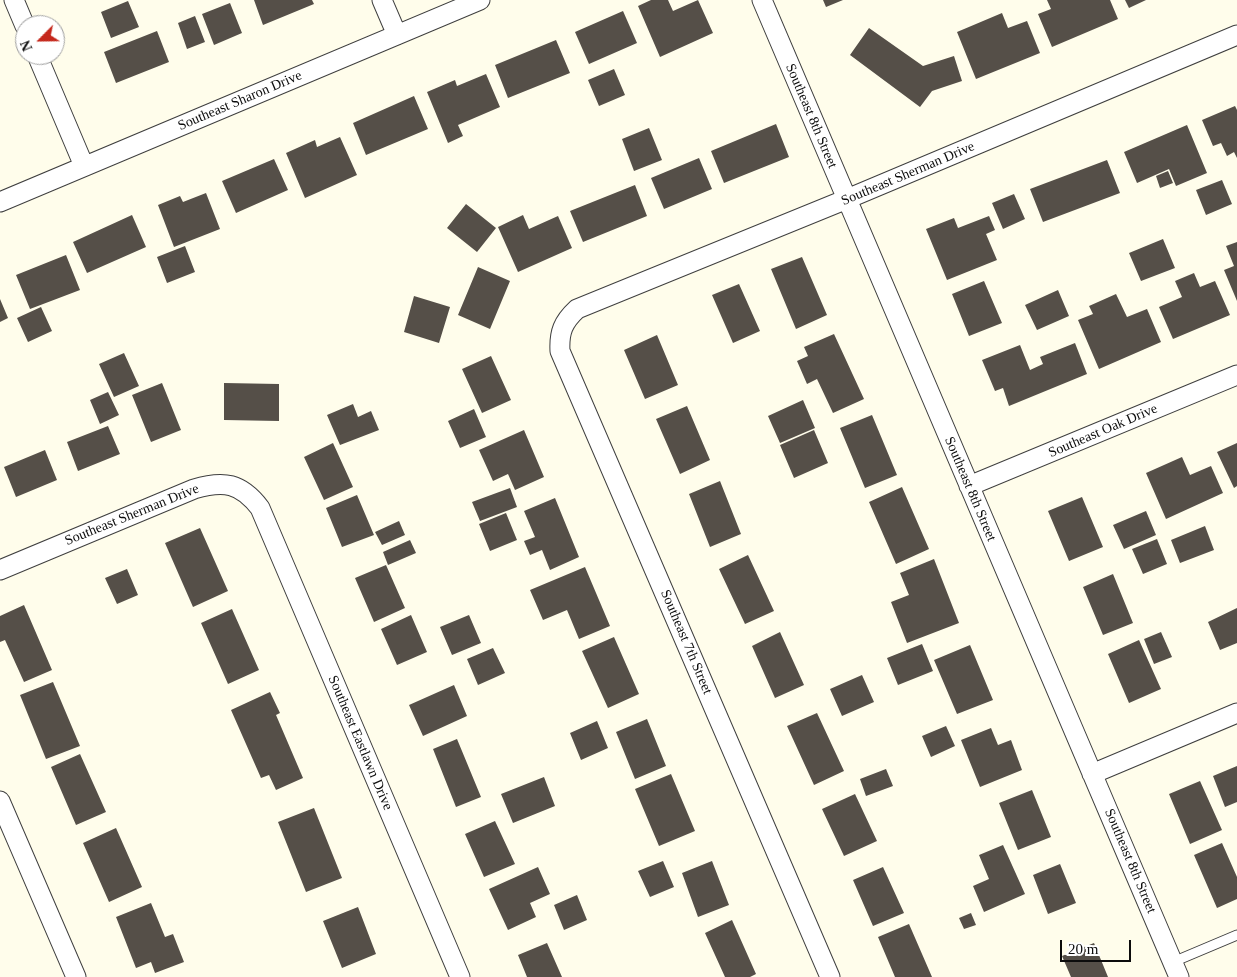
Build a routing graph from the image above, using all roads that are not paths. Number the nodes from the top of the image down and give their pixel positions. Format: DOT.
graph roads {
  1 [pos="14,0"];
  2 [pos="382,0"];
  3 [pos="480,0"];
  4 [pos="762,0"];
  5 [pos="20,15"];
  6 [pos="397,35"];
  7 [pos="1237,35"];
  8 [pos="41,65"];
  9 [pos="84,166"];
  10 [pos="847,199"];
  11 [pos="0,202"];
  12 [pos="577,309"];
  13 [pos="1237,375"];
  14 [pos="969,486"];
  15 [pos="260,508"];
  16 [pos="0,570"];
  17 [pos="1237,713"];
  18 [pos="1092,774"];
  19 [pos="0,801"];
  20 [pos="1237,935"];
  21 [pos="1176,970"];
  22 [pos="76,977"];
  23 [pos="460,977"];
  24 [pos="830,977"];
  1 -- 5 [label="street"];
  2 -- 6 [label="street"];
  3 -- 6 [label="street, Southeast Sharon Drive"];
  4 -- 10 [label="street, Southeast 8th Street"];
  6 -- 9 [label="street, Southeast Sharon Drive"];
  7 -- 10 [label="street, Southeast Sherman Drive"];
  8 -- 9 [label="street"];
  9 -- 11 [label="street, Southeast Sharon Drive"];
  10 -- 12 [label="street, Southeast Sherman Drive"];
  10 -- 14 [label="street, Southeast 8th Street"];
  12 -- 24 [label="street, Southeast 7th Street"];
  13 -- 14 [label="street, Southeast Oak Drive"];
  14 -- 18 [label="street, Southeast 8th Street"];
  15 -- 16 [label="street, Southeast Sherman Drive"];
  15 -- 23 [label="street, Southeast Eastlawn Drive"];
  17 -- 18 [label="street"];
  18 -- 21 [label="street, Southeast 8th Street"];
  19 -- 22 [label="street"];
  20 -- 21 [label="lane"];
}
